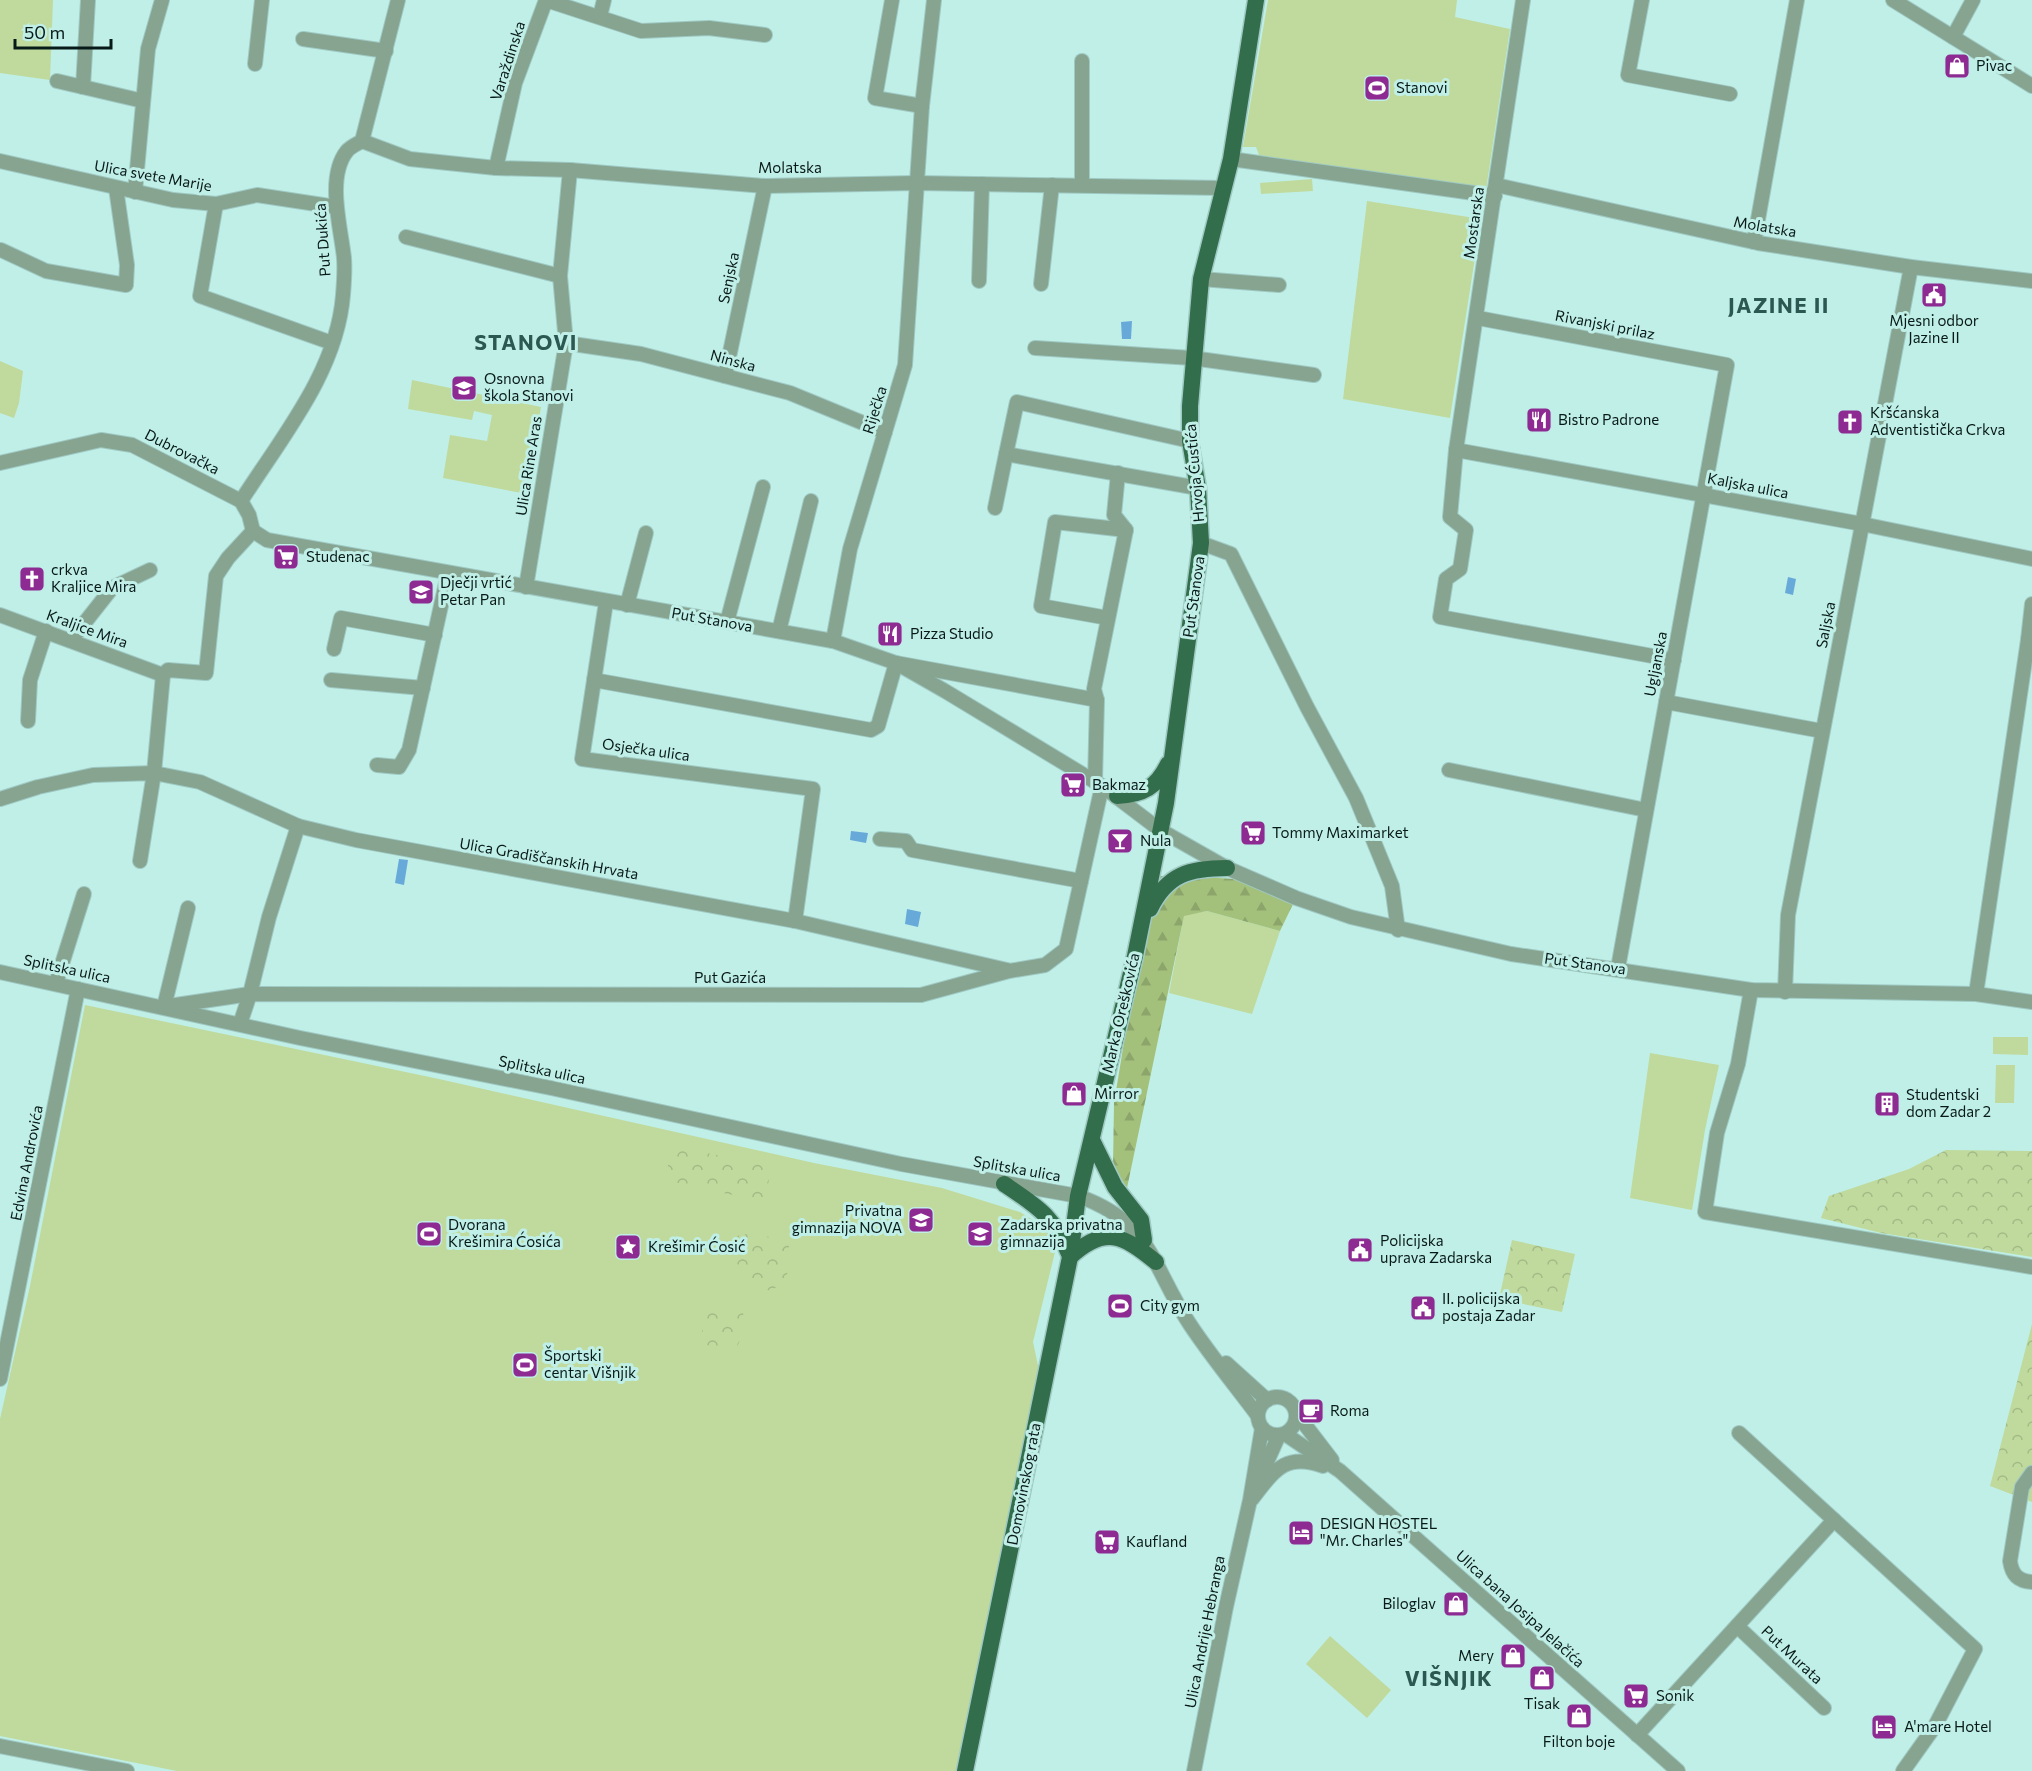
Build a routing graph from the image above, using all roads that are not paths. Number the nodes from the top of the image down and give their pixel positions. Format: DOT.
graph roads {
  1 [pos="88,0"];
  2 [pos="162,0"];
  3 [pos="262,0"];
  4 [pos="398,0"];
  5 [pos="546,0"];
  6 [pos="604,0"];
  7 [pos="892,0"];
  8 [pos="934,0"];
  9 [pos="1256,0"];
  10 [pos="1523,0"];
  11 [pos="1642,0"];
  12 [pos="1797,0"];
  13 [pos="1893,0"];
  14 [pos="1973,0"];
  15 [pos="600,16"];
  16 [pos="765,35"];
  17 [pos="1953,37"];
  18 [pos="303,39"];
  19 [pos="386,51"];
  20 [pos="1082,61"];
  21 [pos="255,64"];
  22 [pos="57,81"];
  23 [pos="2032,86"];
  24 [pos="83,87"];
  25 [pos="1730,94"];
  26 [pos="143,101"];
  27 [pos="922,106"];
  28 [pos="362,141"];
  29 [pos="1231,159"];
  30 [pos="0,161"];
  31 [pos="496,168"];
  32 [pos="570,170"];
  33 [pos="916,183"];
  34 [pos="982,184"];
  35 [pos="1052,185"];
  36 [pos="1082,185"];
  37 [pos="765,186"];
  38 [pos="116,188"];
  39 [pos="1223,188"];
  40 [pos="1495,191"];
  41 [pos="135,192"];
  42 [pos="216,204"];
  43 [pos="336,207"];
  44 [pos="406,237"];
  45 [pos="1754,242"];
  46 [pos="1,250"];
  47 [pos="1911,267"];
  48 [pos="560,276"];
  49 [pos="1201,279"];
  50 [pos="980,281"];
  51 [pos="2032,281"];
  52 [pos="1041,284"];
  53 [pos="1279,285"];
  54 [pos="1478,318"];
  55 [pos="332,343"];
  56 [pos="566,343"];
  57 [pos="1035,348"];
  58 [pos="1192,358"];
  59 [pos="1727,365"];
  60 [pos="1314,375"];
  61 [pos="725,376"];
  62 [pos="885,432"];
  63 [pos="1190,441"];
  64 [pos="1456,450"];
  65 [pos="1006,454"];
  66 [pos="0,463"];
  67 [pos="1118,473"];
  68 [pos="763,487"];
  69 [pos="1198,488"];
  70 [pos="1705,494"];
  71 [pos="241,501"];
  72 [pos="811,501"];
  73 [pos="994,507"];
  74 [pos="1862,524"];
  75 [pos="1126,530"];
  76 [pos="253,531"];
  77 [pos="646,533"];
  78 [pos="1201,543"];
  79 [pos="2032,559"];
  80 [pos="150,570"];
  81 [pos="448,574"];
  82 [pos="525,587"];
  83 [pos="606,602"];
  84 [pos="2032,604"];
  85 [pos="627,605"];
  86 [pos="0,615"];
  87 [pos="1108,618"];
  88 [pos="728,622"];
  89 [pos="46,631"];
  90 [pos="779,631"];
  91 [pos="435,635"];
  92 [pos="71,640"];
  93 [pos="2030,640"];
  94 [pos="833,641"];
  95 [pos="334,649"];
  96 [pos="1674,660"];
  97 [pos="896,663"];
  98 [pos="163,675"];
  99 [pos="331,680"];
  100 [pos="594,680"];
  101 [pos="423,688"];
  102 [pos="1097,700"];
  103 [pos="1666,702"];
  104 [pos="28,721"];
  105 [pos="1822,731"];
  106 [pos="1173,755"];
  107 [pos="377,765"];
  108 [pos="1449,770"];
  109 [pos="154,773"];
  110 [pos="1098,784"];
  111 [pos="1117,796"];
  112 [pos="0,800"];
  113 [pos="1646,810"];
  114 [pos="298,826"];
  115 [pos="1160,830"];
  116 [pos="880,839"];
  117 [pos="140,861"];
  118 [pos="1227,868"];
  119 [pos="1081,881"];
  120 [pos="84,894"];
  121 [pos="188,908"];
  122 [pos="795,921"];
  123 [pos="1398,930"];
  124 [pos="1140,932"];
  125 [pos="1618,968"];
  126 [pos="1009,971"];
  127 [pos="0,972"];
  128 [pos="56,983"];
  129 [pos="78,989"];
  130 [pos="1751,990"];
  131 [pos="1785,992"];
  132 [pos="250,994"];
  133 [pos="1976,994"];
  134 [pos="2032,1002"];
  135 [pos="164,1008"];
  136 [pos="240,1024"];
  137 [pos="1092,1140"];
  138 [pos="1004,1184"];
  139 [pos="1078,1196"];
  140 [pos="1144,1240"];
  141 [pos="1070,1257"];
  142 [pos="1156,1262"];
  143 [pos="2032,1267"];
  144 [pos="1206,1346"];
  145 [pos="0,1379"];
  146 [pos="1267,1400"];
  147 [pos="1296,1413"];
  148 [pos="1260,1422"];
  149 [pos="1739,1433"];
  150 [pos="1282,1434"];
  151 [pos="1340,1472"];
  152 [pos="2032,1473"];
  153 [pos="1251,1500"];
  154 [pos="1834,1520"];
  155 [pos="2032,1582"];
  156 [pos="1737,1626"];
  157 [pos="1824,1708"];
  158 [pos="1637,1735"];
  159 [pos="0,1746"];
  160 [pos="127,1771"];
  161 [pos="965,1771"];
  162 [pos="1194,1771"];
  163 [pos="1677,1771"];
  164 [pos="1903,1771"];
  1 -- 24 [label="street"];
  2 -- 26 [label="street"];
  3 -- 21 [label="street"];
  4 -- 19 [label="street, Put Dukića"];
  5 -- 15 [label="street"];
  5 -- 31 [label="street, Varaždinska"];
  6 -- 15 [label="street"];
  7 -- 27 [label="street"];
  8 -- 27 [label="street, Riječka"];
  9 -- 29 [label="main road, Hrvoja Ćustića"];
  10 -- 40 [label="street, Mostarska"];
  11 -- 25 [label="street"];
  12 -- 45 [label="street"];
  13 -- 17 [label="street"];
  14 -- 17 [label="street"];
  15 -- 16 [label="street"];
  17 -- 23 [label="street"];
  18 -- 19 [label="street"];
  19 -- 28 [label="street, Put Dukića"];
  20 -- 36 [label="street"];
  22 -- 24 [label="street"];
  24 -- 26 [label="street"];
  26 -- 41 [label="street"];
  27 -- 33 [label="street, Riječka"];
  28 -- 31 [label="street, Molatska"];
  28 -- 43 [label="street, Put Dukića"];
  29 -- 39 [label="main road, Hrvoja Ćustića"];
  29 -- 40 [label="street, Molatska"];
  30 -- 38 [label="street, Ulica svete Marije"];
  31 -- 32 [label="street, Molatska"];
  32 -- 37 [label="street, Molatska"];
  32 -- 48 [label="street, Ulica Rine Aras"];
  33 -- 34 [label="street, Molatska"];
  33 -- 37 [label="street, Molatska"];
  33 -- 62 [label="street, Riječka"];
  34 -- 35 [label="street, Molatska"];
  34 -- 50 [label="street"];
  35 -- 36 [label="street, Molatska"];
  35 -- 52 [label="street"];
  36 -- 39 [label="street, Molatska"];
  37 -- 61 [label="street, Senjska"];
  38 -- 41 [label="street, Ulica svete Marije"];
  38 -- 46 [label="street"];
  39 -- 49 [label="main road, Hrvoja Ćustića"];
  40 -- 45 [label="street, Molatska"];
  40 -- 54 [label="street, Mostarska"];
  41 -- 42 [label="street, Ulica svete Marije"];
  42 -- 43 [label="street, Ulica svete Marije"];
  42 -- 55 [label="street"];
  43 -- 55 [label="street, Put Dukića"];
  44 -- 48 [label="street"];
  45 -- 47 [label="street, Molatska"];
  47 -- 51 [label="street, Molatska"];
  47 -- 74 [label="street, Saljska"];
  48 -- 56 [label="street, Ulica Rine Aras"];
  49 -- 53 [label="street"];
  49 -- 58 [label="main road, Hrvoja Ćustića"];
  54 -- 59 [label="street, Rivanjski prilaz"];
  54 -- 64 [label="street, Mostarska"];
  55 -- 71 [label="street, Put Dukića"];
  56 -- 61 [label="street, Ninska"];
  56 -- 82 [label="street, Ulica Rine Aras"];
  57 -- 58 [label="street"];
  58 -- 60 [label="street"];
  58 -- 63 [label="main road, Hrvoja Ćustića"];
  59 -- 70 [label="street, Ugljanska"];
  61 -- 62 [label="street, Ninska"];
  62 -- 94 [label="street, Riječka"];
  63 -- 65 [label="street"];
  63 -- 69 [label="main road, Hrvoja Ćustića"];
  64 -- 70 [label="street, Kaljska ulica"];
  64 -- 96 [label="street, Mostarska"];
  65 -- 67 [label="street"];
  65 -- 73 [label="street"];
  66 -- 71 [label="street, Dubrovačka"];
  67 -- 69 [label="street"];
  67 -- 75 [label="street"];
  68 -- 88 [label="street"];
  69 -- 78 [label="main road, Hrvoja Ćustića"];
  70 -- 74 [label="street, Kaljska ulica"];
  70 -- 96 [label="street, Ugljanska"];
  71 -- 76 [label="street"];
  72 -- 90 [label="street"];
  74 -- 79 [label="street, Kaljska ulica"];
  74 -- 105 [label="street, Saljska"];
  75 -- 87 [label="street, Put Gazića"];
  75 -- 87 [label="street"];
  76 -- 81 [label="street, Put Stanova"];
  76 -- 98 [label="street"];
  77 -- 85 [label="street"];
  78 -- 106 [label="main road, Put Stanova"];
  78 -- 123 [label="street, Hrvoja Ćustića"];
  80 -- 92 [label="street"];
  81 -- 82 [label="street, Put Stanova"];
  81 -- 91 [label="street"];
  82 -- 83 [label="street, Put Stanova"];
  83 -- 85 [label="street, Put Stanova"];
  83 -- 100 [label="street, Osječka ulica"];
  84 -- 93 [label="street"];
  85 -- 88 [label="street, Put Stanova"];
  86 -- 89 [label="street, Kraljice Mira"];
  87 -- 102 [label="street, Put Gazića"];
  88 -- 90 [label="street, Put Stanova"];
  89 -- 92 [label="street, Kraljice Mira"];
  89 -- 104 [label="street"];
  90 -- 94 [label="street, Put Stanova"];
  91 -- 95 [label="street"];
  91 -- 101 [label="street"];
  92 -- 98 [label="street, Kraljice Mira"];
  93 -- 133 [label="street"];
  94 -- 97 [label="street, Put Stanova"];
  96 -- 103 [label="street, Ugljanska"];
  97 -- 100 [label="street"];
  97 -- 102 [label="street"];
  97 -- 110 [label="street, Put Stanova"];
  98 -- 109 [label="street"];
  99 -- 101 [label="street"];
  100 -- 122 [label="street, Osječka ulica"];
  101 -- 107 [label="street"];
  102 -- 110 [label="street, Put Gazića"];
  103 -- 105 [label="street"];
  103 -- 113 [label="street, Ugljanska"];
  105 -- 131 [label="street, Saljska"];
  106 -- 111 [label="main road"];
  106 -- 115 [label="main road, Put Stanova"];
  108 -- 113 [label="street"];
  109 -- 112 [label="street, Ulica Gradiščanskih Hrvata"];
  109 -- 114 [label="street, Ulica Gradiščanskih Hrvata"];
  109 -- 117 [label="street"];
  110 -- 111 [label="street, Put Stanova"];
  110 -- 119 [label="street, Put Gazića"];
  111 -- 115 [label="street, Put Stanova"];
  113 -- 125 [label="street, Ugljanska"];
  114 -- 122 [label="street, Ulica Gradiščanskih Hrvata"];
  114 -- 132 [label="street"];
  115 -- 118 [label="street, Put Stanova"];
  115 -- 124 [label="main road, Marka Oreškovića"];
  116 -- 119 [label="street"];
  118 -- 123 [label="street, Put Stanova"];
  118 -- 124 [label="main road"];
  119 -- 126 [label="street, Put Gazića"];
  120 -- 128 [label="street"];
  121 -- 135 [label="street"];
  122 -- 126 [label="street, Ulica Gradiščanskih Hrvata"];
  123 -- 125 [label="street, Put Stanova"];
  124 -- 137 [label="main road, Marka Oreškovića"];
  125 -- 130 [label="street, Put Stanova"];
  126 -- 132 [label="street, Put Gazića"];
  127 -- 128 [label="street, Splitska ulica"];
  128 -- 129 [label="street, Splitska ulica"];
  129 -- 135 [label="street, Splitska ulica"];
  129 -- 145 [label="street, Edvina Androvića"];
  130 -- 131 [label="street, Put Stanova"];
  130 -- 143 [label="street"];
  131 -- 133 [label="street, Put Stanova"];
  132 -- 135 [label="street, Put Gazića"];
  132 -- 136 [label="street"];
  133 -- 134 [label="street, Put Stanova"];
  135 -- 136 [label="street, Splitska ulica"];
  136 -- 138 [label="street, Splitska ulica"];
  137 -- 139 [label="main road, Marka Oreškovića"];
  137 -- 140 [label="main road"];
  138 -- 139 [label="street, Splitska ulica"];
  138 -- 141 [label="main road"];
  139 -- 140 [label="street"];
  139 -- 141 [label="main road, Domovinskog rata"];
  140 -- 142 [label="street"];
  141 -- 142 [label="main road"];
  141 -- 161 [label="main road, Domovinskog rata"];
  142 -- 144 [label="street"];
  144 -- 146 [label="street"];
  144 -- 148 [label="street"];
  146 -- 147 [label="street"];
  146 -- 148 [label="street"];
  147 -- 150 [label="street"];
  147 -- 151 [label="street, Ulica bana Josipa Jelačića"];
  148 -- 150 [label="street"];
  148 -- 153 [label="street, Ulica Andrije Hebranga"];
  149 -- 154 [label="street"];
  150 -- 151 [label="street, Ulica bana Josipa Jelačića"];
  150 -- 153 [label="street, Ulica Andrije Hebranga"];
  151 -- 153 [label="street"];
  151 -- 158 [label="street, Ulica bana Josipa Jelačića"];
  152 -- 155 [label="street"];
  153 -- 162 [label="street, Ulica Andrije Hebranga"];
  154 -- 156 [label="street"];
  154 -- 164 [label="street"];
  156 -- 157 [label="street, Put Murata"];
  156 -- 158 [label="street"];
  158 -- 163 [label="street, Ulica bana Josipa Jelačića"];
  159 -- 160 [label="street"];
}
